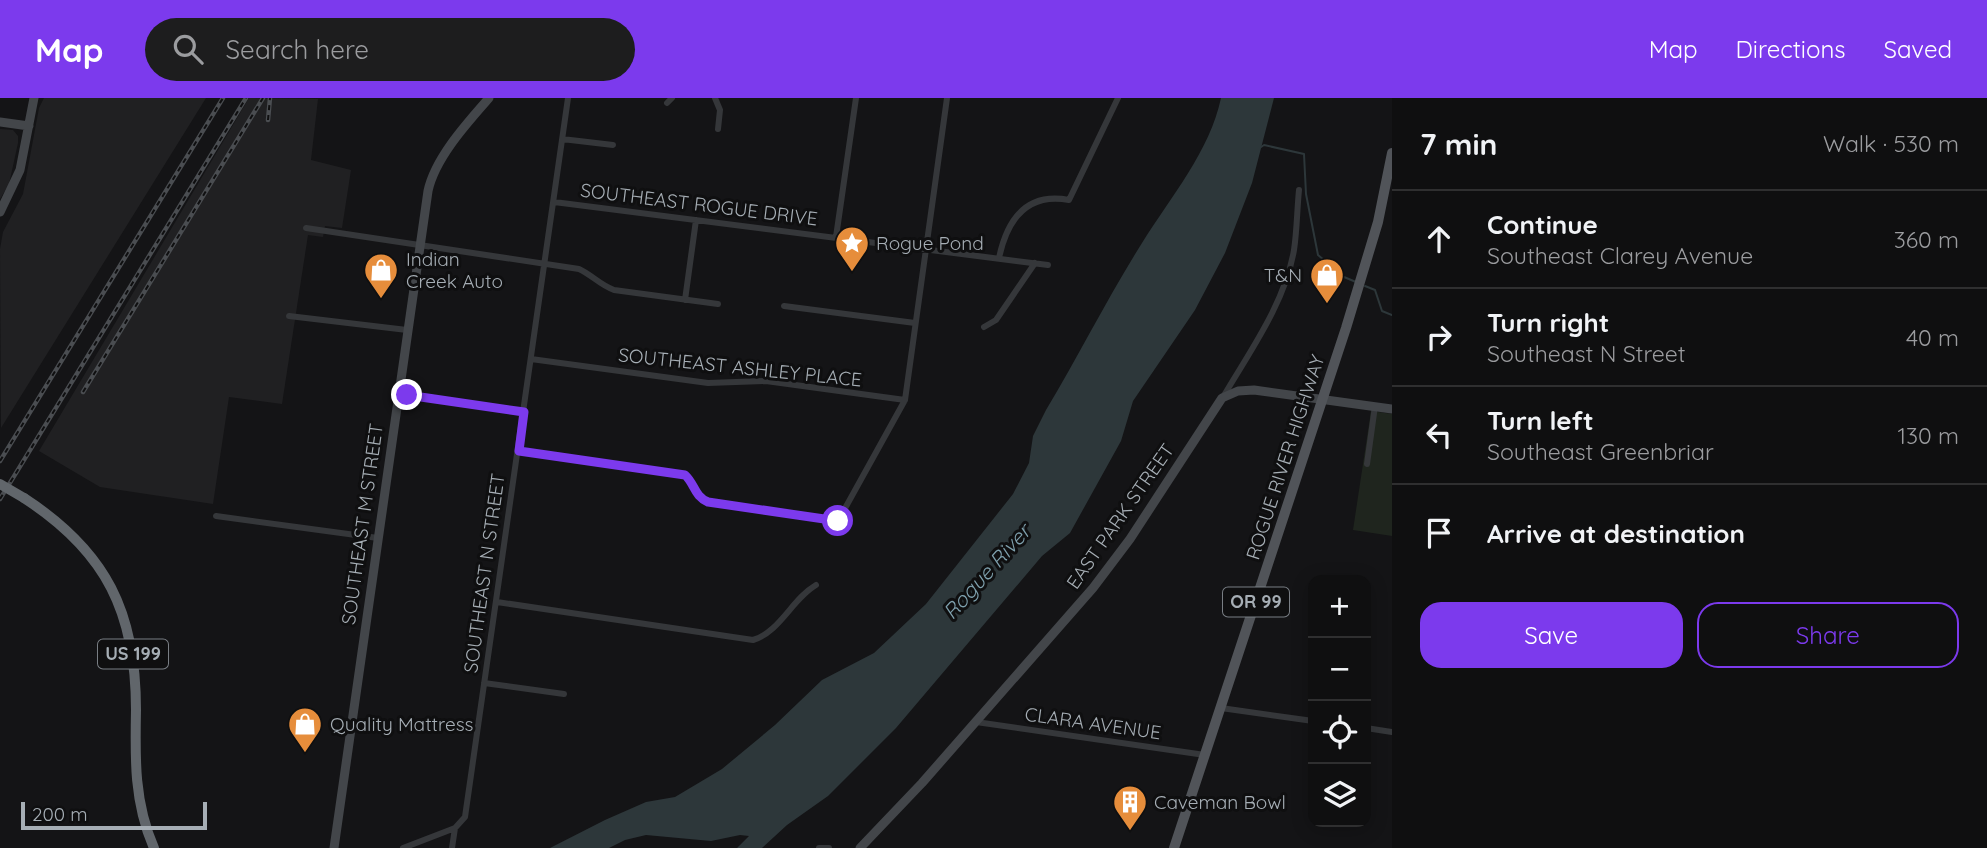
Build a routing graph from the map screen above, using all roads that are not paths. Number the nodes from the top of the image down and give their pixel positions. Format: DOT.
graph roads {
  1 [pos="34,98"];
  2 [pos="489,98"];
  3 [pos="568,98"];
  4 [pos="715,98"];
  5 [pos="856,98"];
  6 [pos="947,98"];
  7 [pos="1118,98"];
  8 [pos="0,122"];
  9 [pos="29,126"];
  10 [pos="718,129"];
  11 [pos="562,139"];
  12 [pos="613,145"];
  13 [pos="1392,153"];
  14 [pos="1390,172"];
  15 [pos="1299,190"];
  16 [pos="554,202"];
  17 [pos="0,212"];
  18 [pos="696,220"];
  19 [pos="306,228"];
  20 [pos="836,237"];
  21 [pos="420,246"];
  22 [pos="926,249"];
  23 [pos="999,258"];
  24 [pos="545,264"];
  25 [pos="1035,264"];
  26 [pos="1048,265"];
  27 [pos="685,300"];
  28 [pos="718,304"];
  29 [pos="784,306"];
  30 [pos="289,316"];
  31 [pos="915,323"];
  32 [pos="984,327"];
  33 [pos="407,330"];
  34 [pos="531,359"];
  35 [pos="399,394"];
  36 [pos="1222,398"];
  37 [pos="905,400"];
  38 [pos="1323,400"];
  39 [pos="1376,406"];
  40 [pos="1392,408"];
  41 [pos="524,412"];
  42 [pos="519,451"];
  43 [pos="1367,464"];
  44 [pos="0,484"];
  45 [pos="216,516"];
  46 [pos="378,538"];
  47 [pos="816,584"];
  48 [pos="497,602"];
  49 [pos="484,683"];
  50 [pos="564,694"];
  51 [pos="1220,708"];
  52 [pos="1308,720"];
  53 [pos="976,722"];
  54 [pos="1371,729"];
  55 [pos="1392,732"];
  56 [pos="1205,755"];
  57 [pos="455,828"];
  58 [pos="154,848"];
  59 [pos="334,848"];
  60 [pos="403,848"];
  61 [pos="452,848"];
  62 [pos="819,848"];
  63 [pos="829,848"];
  64 [pos="860,848"];
  65 [pos="1174,848"];
  1 -- 9 [label="street"];
  2 -- 21 [label="street, SOUTHEAST M STREET"];
  3 -- 11 [label="street, SOUTHEAST N STREET"];
  4 -- 10 [label="street"];
  5 -- 20 [label="street"];
  6 -- 22 [label="street"];
  7 -- 23 [label="street"];
  8 -- 9 [label="street"];
  9 -- 17 [label="street"];
  11 -- 12 [label="street"];
  11 -- 16 [label="street, SOUTHEAST N STREET"];
  13 -- 14 [label="main road, ROGUE RIVER HIGHWAY / OR 99"];
  14 -- 38 [label="main road, ROGUE RIVER HIGHWAY / OR 99"];
  15 -- 36 [label="street, EAST PARK STREET"];
  16 -- 18 [label="street, SOUTHEAST ROGUE DRIVE"];
  16 -- 24 [label="street, SOUTHEAST N STREET"];
  18 -- 20 [label="street, SOUTHEAST ROGUE DRIVE"];
  18 -- 27 [label="street"];
  19 -- 21 [label="street"];
  20 -- 22 [label="street, SOUTHEAST ROGUE DRIVE"];
  21 -- 24 [label="street"];
  21 -- 33 [label="street, SOUTHEAST M STREET"];
  22 -- 23 [label="street, SOUTHEAST ROGUE DRIVE"];
  22 -- 31 [label="street"];
  23 -- 25 [label="street, SOUTHEAST ROGUE DRIVE"];
  24 -- 27 [label="street"];
  24 -- 34 [label="street, SOUTHEAST N STREET"];
  25 -- 26 [label="street, SOUTHEAST ROGUE DRIVE"];
  25 -- 32 [label="street"];
  27 -- 28 [label="street"];
  29 -- 31 [label="street"];
  30 -- 33 [label="street"];
  31 -- 37 [label="street"];
  33 -- 35 [label="street, SOUTHEAST M STREET"];
  34 -- 37 [label="street, SOUTHEAST ASHLEY PLACE"];
  34 -- 41 [label="street, SOUTHEAST N STREET"];
  35 -- 41 [label="street"];
  35 -- 46 [label="street, SOUTHEAST M STREET"];
  36 -- 38 [label="street"];
  36 -- 53 [label="street, EAST PARK STREET"];
  37 -- 42 [label="street"];
  38 -- 39 [label="street"];
  38 -- 51 [label="main road, ROGUE RIVER HIGHWAY / OR 99"];
  39 -- 40 [label="street"];
  39 -- 43 [label="street"];
  41 -- 42 [label="street, SOUTHEAST N STREET"];
  42 -- 48 [label="street, SOUTHEAST N STREET"];
  44 -- 58 [label="highway, US 199, bridge"];
  45 -- 46 [label="street"];
  46 -- 59 [label="street, SOUTHEAST M STREET"];
  47 -- 48 [label="street"];
  48 -- 49 [label="street, SOUTHEAST N STREET"];
  49 -- 50 [label="street"];
  49 -- 57 [label="street, SOUTHEAST N STREET"];
  51 -- 52 [label="street"];
  51 -- 56 [label="main road, ROGUE RIVER HIGHWAY / OR 99"];
  53 -- 56 [label="street, CLARA AVENUE"];
  53 -- 64 [label="street, EAST PARK STREET"];
  54 -- 55 [label="street"];
  56 -- 65 [label="main road, ROGUE RIVER HIGHWAY / OR 99"];
  57 -- 60 [label="street"];
  57 -- 61 [label="street, SOUTHEAST N STREET"];
  62 -- 63 [label="street"];
}
